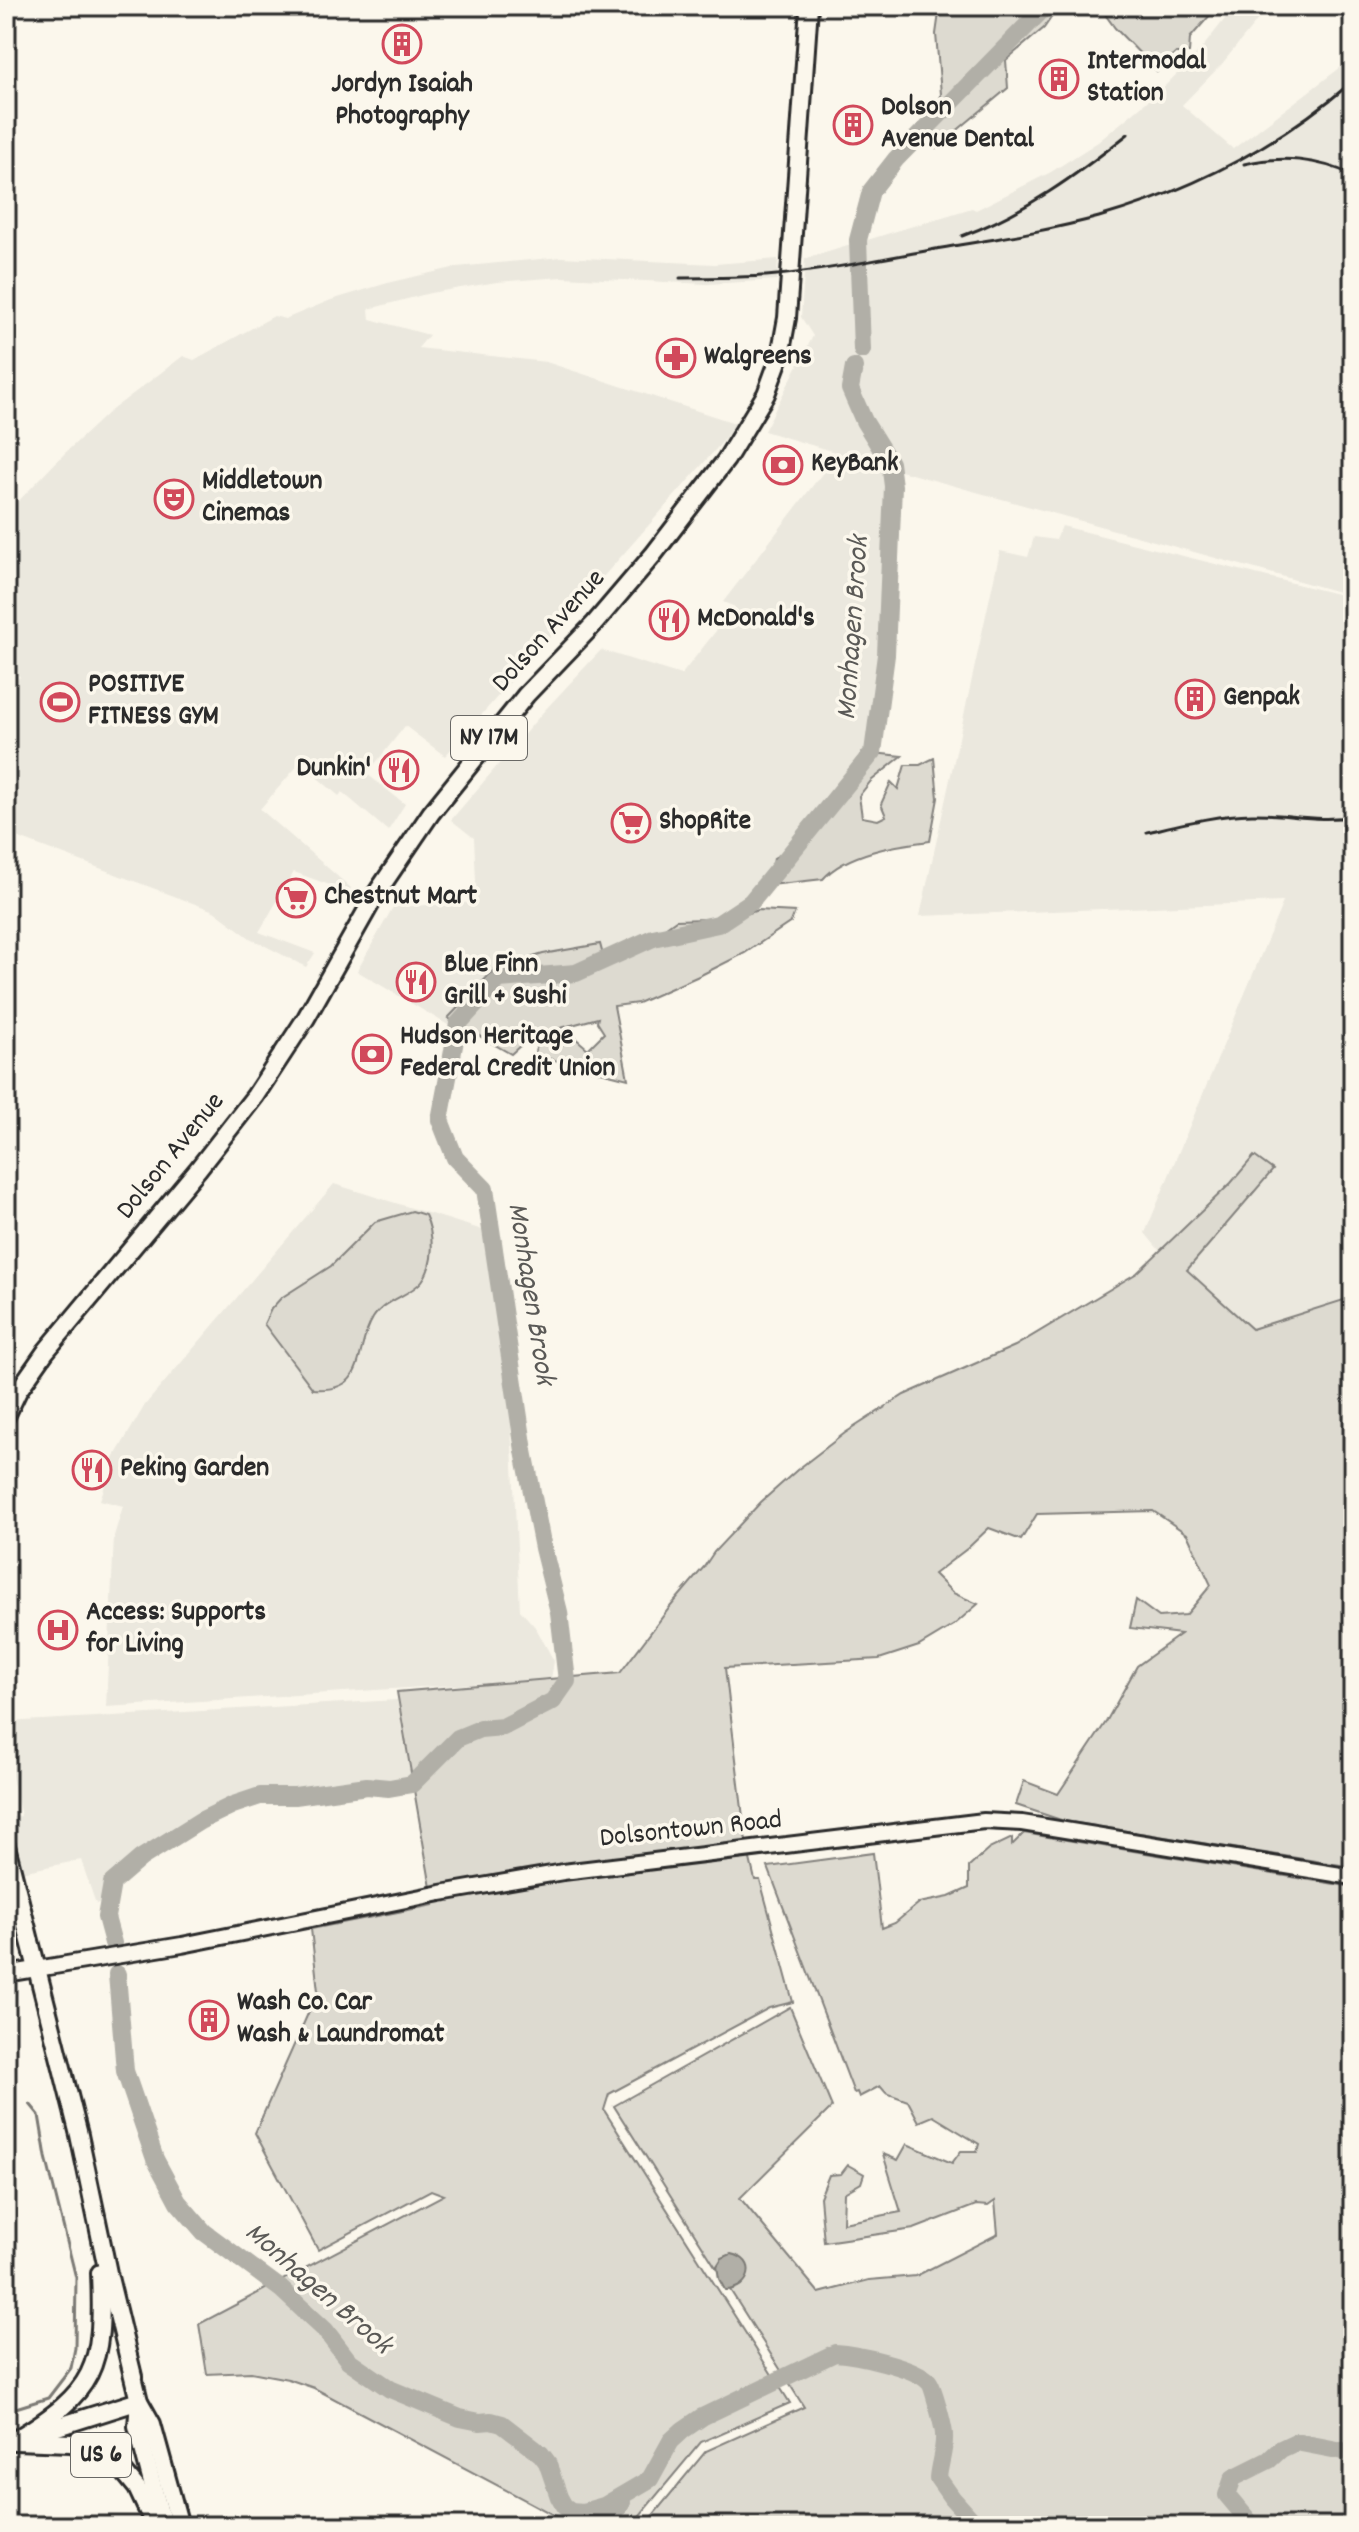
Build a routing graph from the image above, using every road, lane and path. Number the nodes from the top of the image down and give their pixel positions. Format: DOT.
graph roads {
  1 [pos="809,6"];
  2 [pos="6,1416"];
  3 [pos="6,1846"];
  4 [pos="1353,1877"];
  5 [pos="38,1970"];
  6 [pos="6,1974"];
  7 [pos="98,2227"];
  8 [pos="139,2401"];
  9 [pos="10,2442"];
  10 [pos="155,2526"];
  11 [pos="164,2526"];
  12 [pos="180,2526"];
  1 -- 2 [label="main road, Dolson Avenue / NY 17M"];
  3 -- 5 [label="main road"];
  4 -- 5 [label="street, Dolsontown Road"];
  5 -- 6 [label="street, Dolsontown Road"];
  5 -- 7 [label="main road"];
  7 -- 8 [label="main road"];
  7 -- 9 [label="main road"];
  8 -- 9 [label="main road, US 6"];
  8 -- 11 [label="main road, US 6"];
  8 -- 12 [label="main road, US 6"];
  9 -- 10 [label="main road, US 6"];
}
